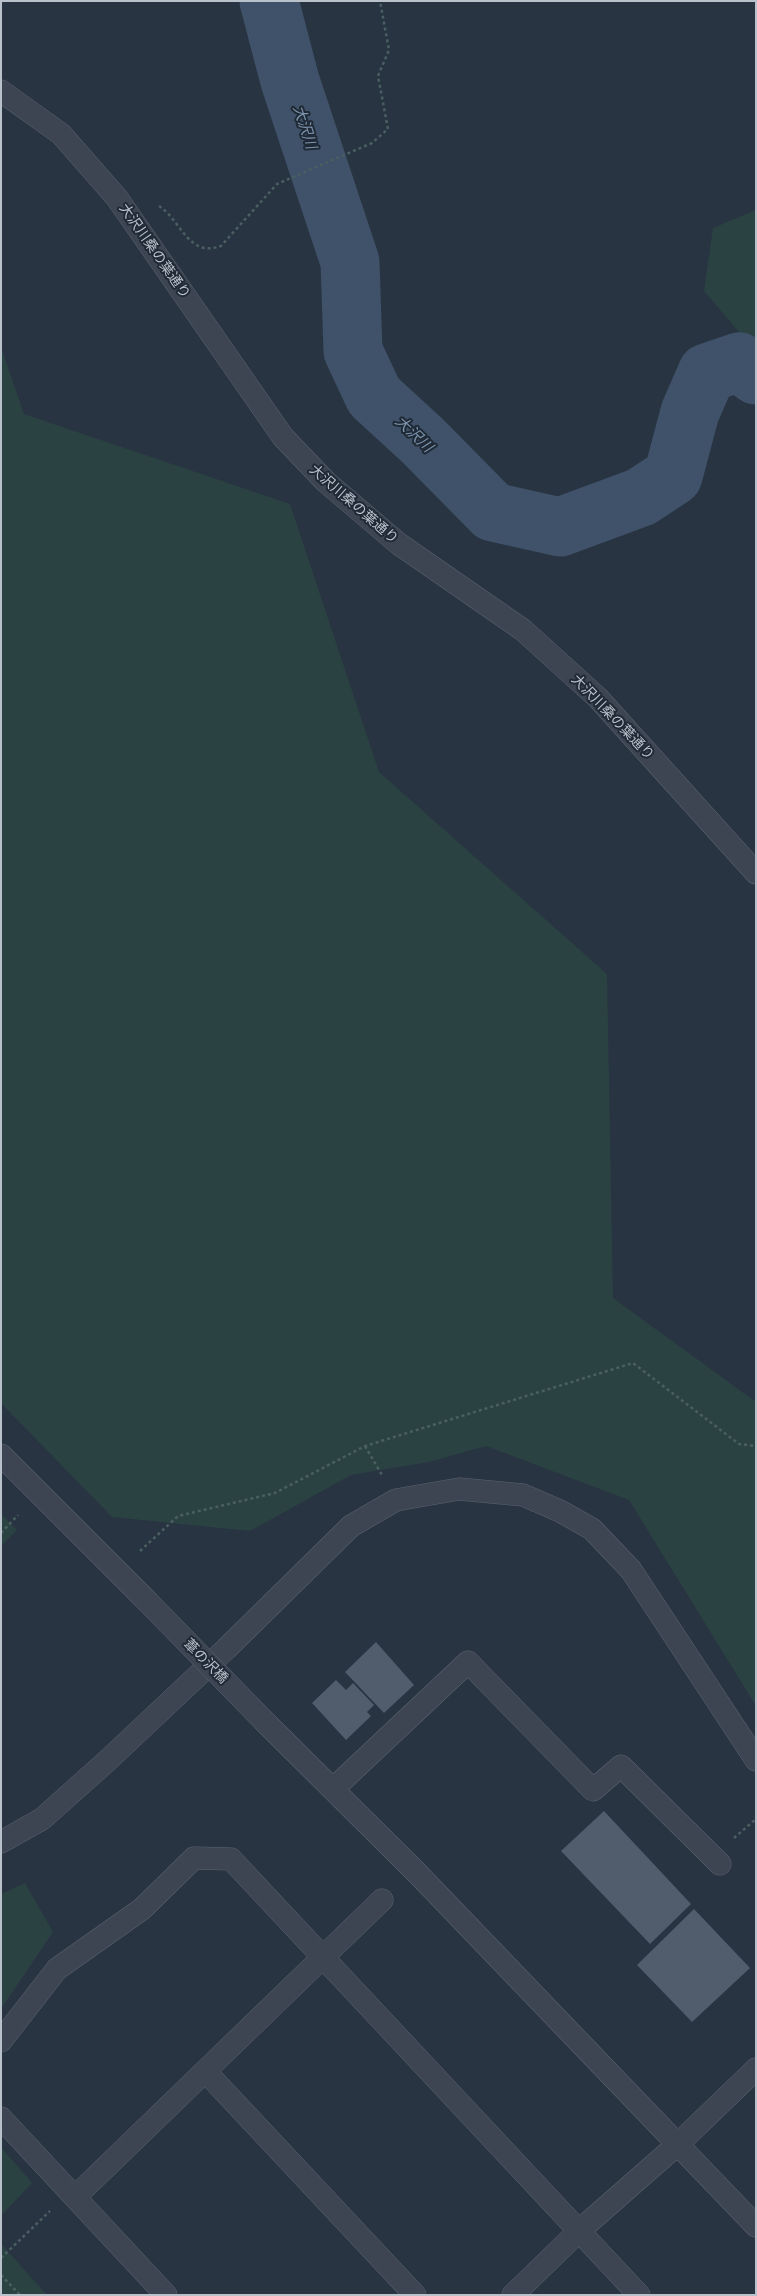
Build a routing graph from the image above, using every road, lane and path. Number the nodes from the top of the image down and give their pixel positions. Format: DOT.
graph roads {
  1 [pos="380,1"];
  2 [pos="1,91"];
  3 [pos="156,204"];
  4 [pos="756,873"];
  5 [pos="365,1446"];
  6 [pos="756,1446"];
  7 [pos="1,1455"];
  8 [pos="385,1482"];
  9 [pos="18,1515"];
  10 [pos="1,1533"];
  11 [pos="140,1551"];
  12 [pos="756,1760"];
  13 [pos="333,1789"];
  14 [pos="1,1842"];
  15 [pos="720,1864"];
  16 [pos="382,1900"];
  17 [pos="323,1956"];
  18 [pos="1,2041"];
  19 [pos="756,2069"];
  20 [pos="206,2072"];
  21 [pos="1,2118"];
  22 [pos="678,2144"];
  23 [pos="73,2194"];
  24 [pos="756,2226"];
  25 [pos="580,2230"];
  26 [pos="1,2258"];
  27 [pos="1,2275"];
  28 [pos="20,2295"];
  29 [pos="166,2295"];
  30 [pos="415,2295"];
  31 [pos="513,2295"];
  32 [pos="639,2295"];
  1 -- 3 [label="path"];
  2 -- 4 [label="street, 大沢川桑の葉通り"];
  5 -- 6 [label="path"];
  5 -- 8 [label="path"];
  5 -- 11 [label="path"];
  7 -- 13 [label="street, 葦の沢橋, bridge"];
  9 -- 10 [label="path"];
  12 -- 14 [label="street"];
  13 -- 15 [label="street"];
  13 -- 22 [label="street, 葦の沢橋"];
  16 -- 17 [label="street"];
  17 -- 18 [label="street"];
  17 -- 20 [label="street"];
  17 -- 25 [label="street"];
  19 -- 22 [label="street"];
  20 -- 23 [label="street"];
  20 -- 30 [label="street"];
  21 -- 23 [label="street"];
  22 -- 24 [label="street, 葦の沢橋"];
  22 -- 25 [label="street"];
  23 -- 26 [label="path"];
  23 -- 29 [label="street"];
  25 -- 31 [label="street"];
  25 -- 32 [label="street"];
  27 -- 28 [label="path"];
}
